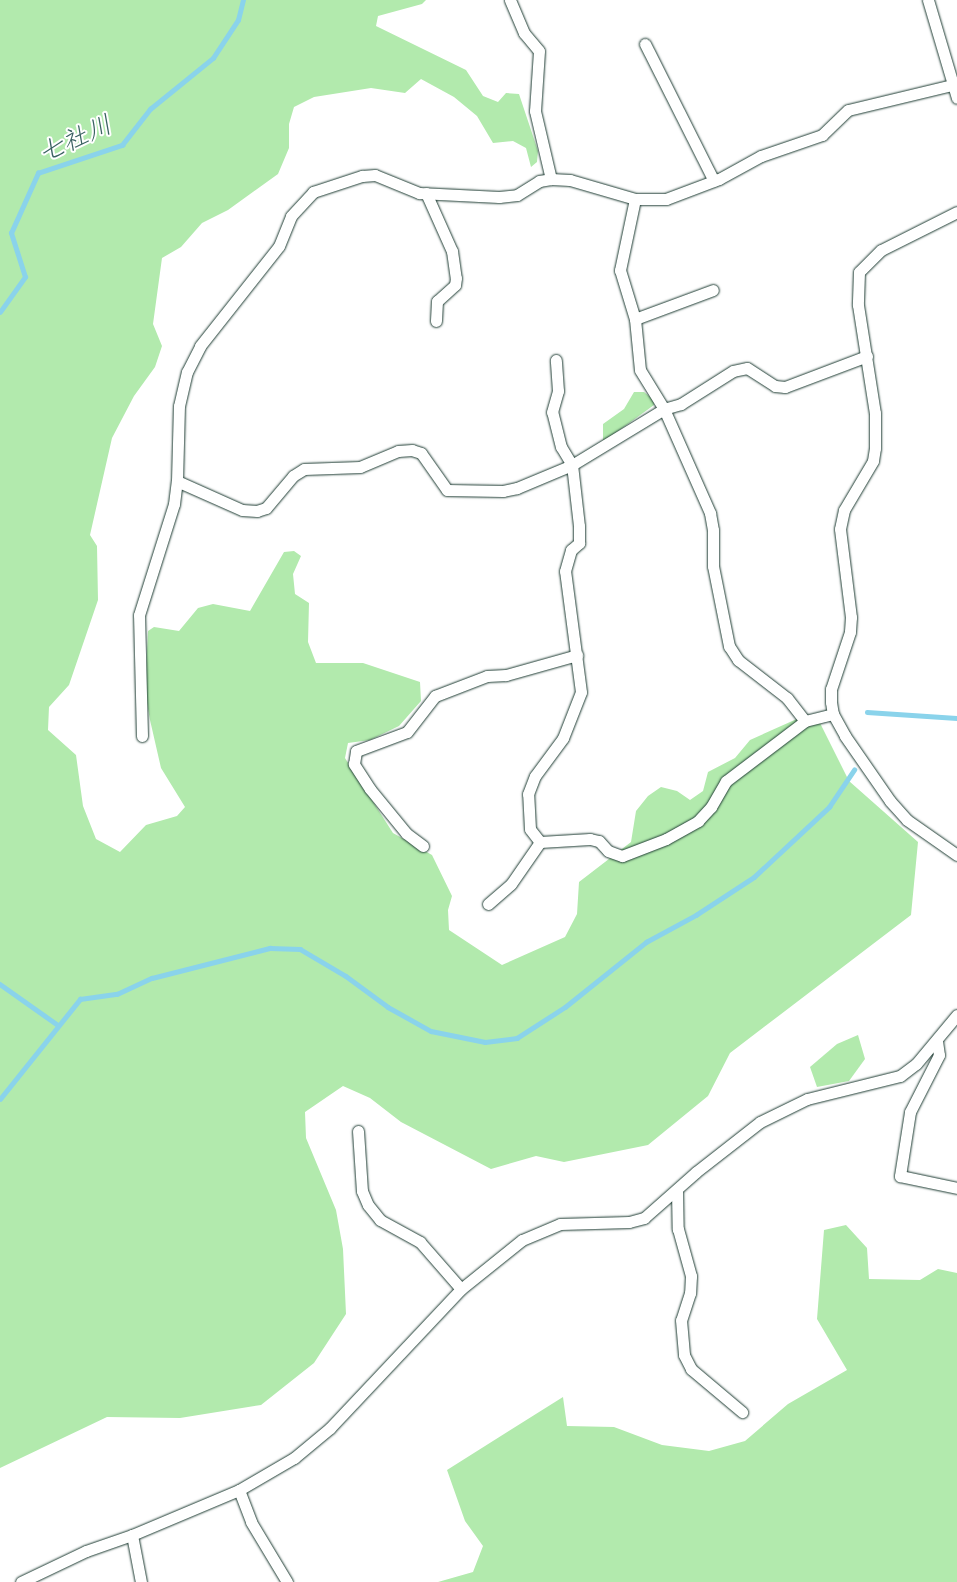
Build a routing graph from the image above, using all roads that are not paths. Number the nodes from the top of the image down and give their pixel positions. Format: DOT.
graph roads {
  1 [pos="510,0"];
  2 [pos="928,0"];
  3 [pos="645,44"];
  4 [pos="952,86"];
  5 [pos="957,98"];
  6 [pos="551,179"];
  7 [pos="714,182"];
  8 [pos="426,193"];
  9 [pos="635,199"];
  10 [pos="957,212"];
  11 [pos="713,290"];
  12 [pos="635,318"];
  13 [pos="436,322"];
  14 [pos="867,356"];
  15 [pos="556,360"];
  16 [pos="664,410"];
  17 [pos="572,465"];
  18 [pos="177,481"];
  19 [pos="577,655"];
  20 [pos="833,714"];
  21 [pos="805,720"];
  22 [pos="142,736"];
  23 [pos="540,842"];
  24 [pos="423,846"];
  25 [pos="957,855"];
  26 [pos="488,904"];
  27 [pos="957,1015"];
  28 [pos="937,1041"];
  29 [pos="358,1131"];
  30 [pos="957,1188"];
  31 [pos="677,1190"];
  32 [pos="461,1289"];
  33 [pos="742,1412"];
  34 [pos="239,1490"];
  35 [pos="132,1535"];
  36 [pos="21,1582"];
  37 [pos="141,1582"];
  38 [pos="287,1582"];
  1 -- 6 [label="street"];
  2 -- 4 [label="street"];
  3 -- 7 [label="street"];
  4 -- 5 [label="street"];
  4 -- 7 [label="street"];
  6 -- 8 [label="street"];
  6 -- 9 [label="street"];
  7 -- 9 [label="street"];
  8 -- 13 [label="street"];
  8 -- 18 [label="street"];
  9 -- 12 [label="street"];
  10 -- 14 [label="street"];
  11 -- 12 [label="street"];
  12 -- 16 [label="street"];
  14 -- 16 [label="street"];
  14 -- 20 [label="street"];
  15 -- 17 [label="street"];
  16 -- 17 [label="street"];
  16 -- 21 [label="street"];
  17 -- 18 [label="street"];
  17 -- 19 [label="street"];
  18 -- 22 [label="street"];
  19 -- 23 [label="street"];
  19 -- 24 [label="street"];
  20 -- 21 [label="street"];
  20 -- 25 [label="street"];
  21 -- 23 [label="street"];
  23 -- 26 [label="street"];
  27 -- 28 [label="street"];
  28 -- 30 [label="street"];
  28 -- 31 [label="street"];
  29 -- 32 [label="street"];
  31 -- 32 [label="street"];
  31 -- 33 [label="street"];
  32 -- 34 [label="street"];
  34 -- 35 [label="street"];
  34 -- 38 [label="street"];
  35 -- 36 [label="street"];
  35 -- 37 [label="street"];
}
